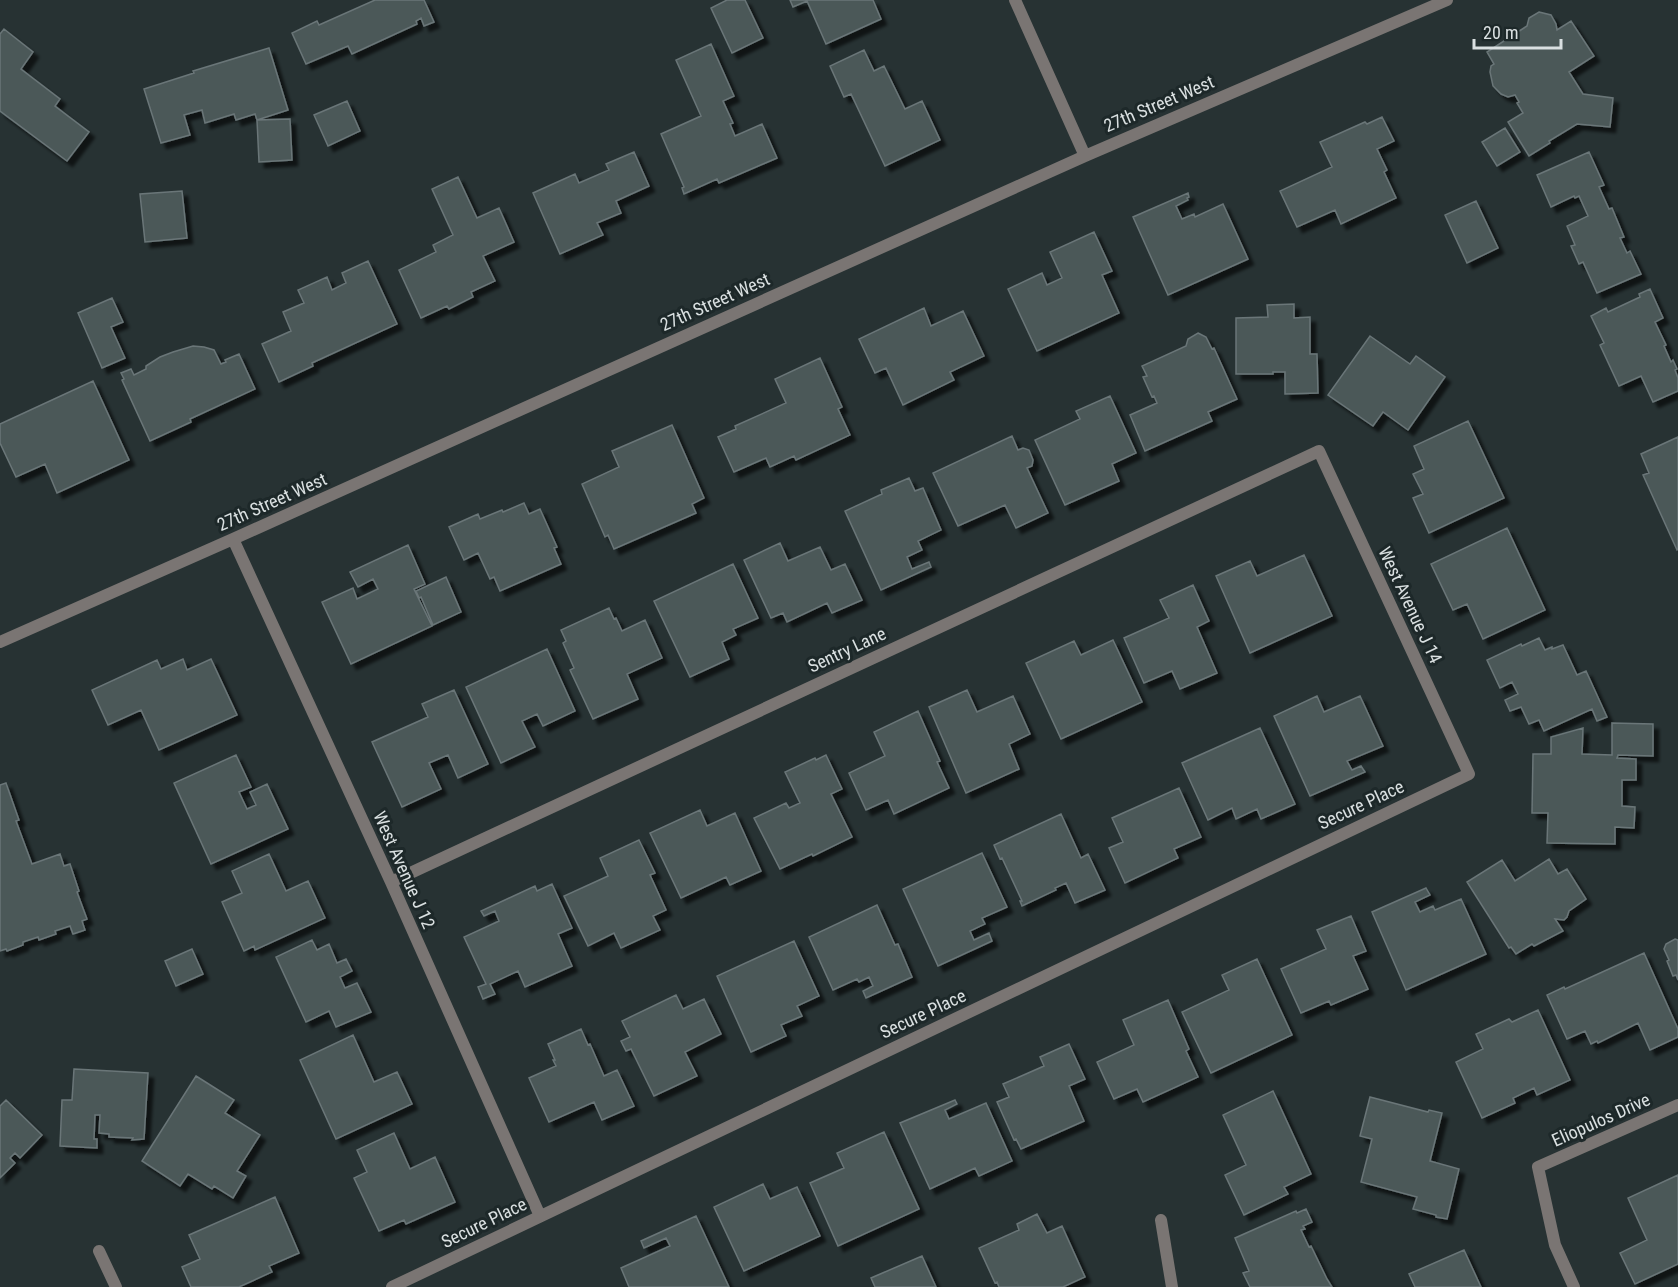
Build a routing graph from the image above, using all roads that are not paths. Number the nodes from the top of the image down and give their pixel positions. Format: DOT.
graph roads {
  1 [pos="1015,0"];
  2 [pos="1447,0"];
  3 [pos="1085,156"];
  4 [pos="1319,451"];
  5 [pos="233,539"];
  6 [pos="0,642"];
  7 [pos="1469,774"];
  8 [pos="391,882"];
  9 [pos="1678,1105"];
  10 [pos="540,1216"];
  11 [pos="1161,1220"];
  12 [pos="99,1251"];
  13 [pos="116,1287"];
  14 [pos="392,1287"];
  15 [pos="1172,1287"];
  16 [pos="1574,1287"];
  1 -- 3 [label="street"];
  2 -- 3 [label="street, 27th Street West"];
  3 -- 5 [label="street, 27th Street West"];
  4 -- 7 [label="street, West Avenue J 14"];
  4 -- 8 [label="street, Sentry Lane"];
  5 -- 6 [label="street, 27th Street West"];
  5 -- 8 [label="street, West Avenue J 12"];
  7 -- 10 [label="street, Secure Place"];
  8 -- 10 [label="street, West Avenue J 12"];
  9 -- 16 [label="street, Eliopulos Drive"];
  10 -- 14 [label="street, Secure Place"];
  11 -- 15 [label="street"];
  12 -- 13 [label="street"];
}
